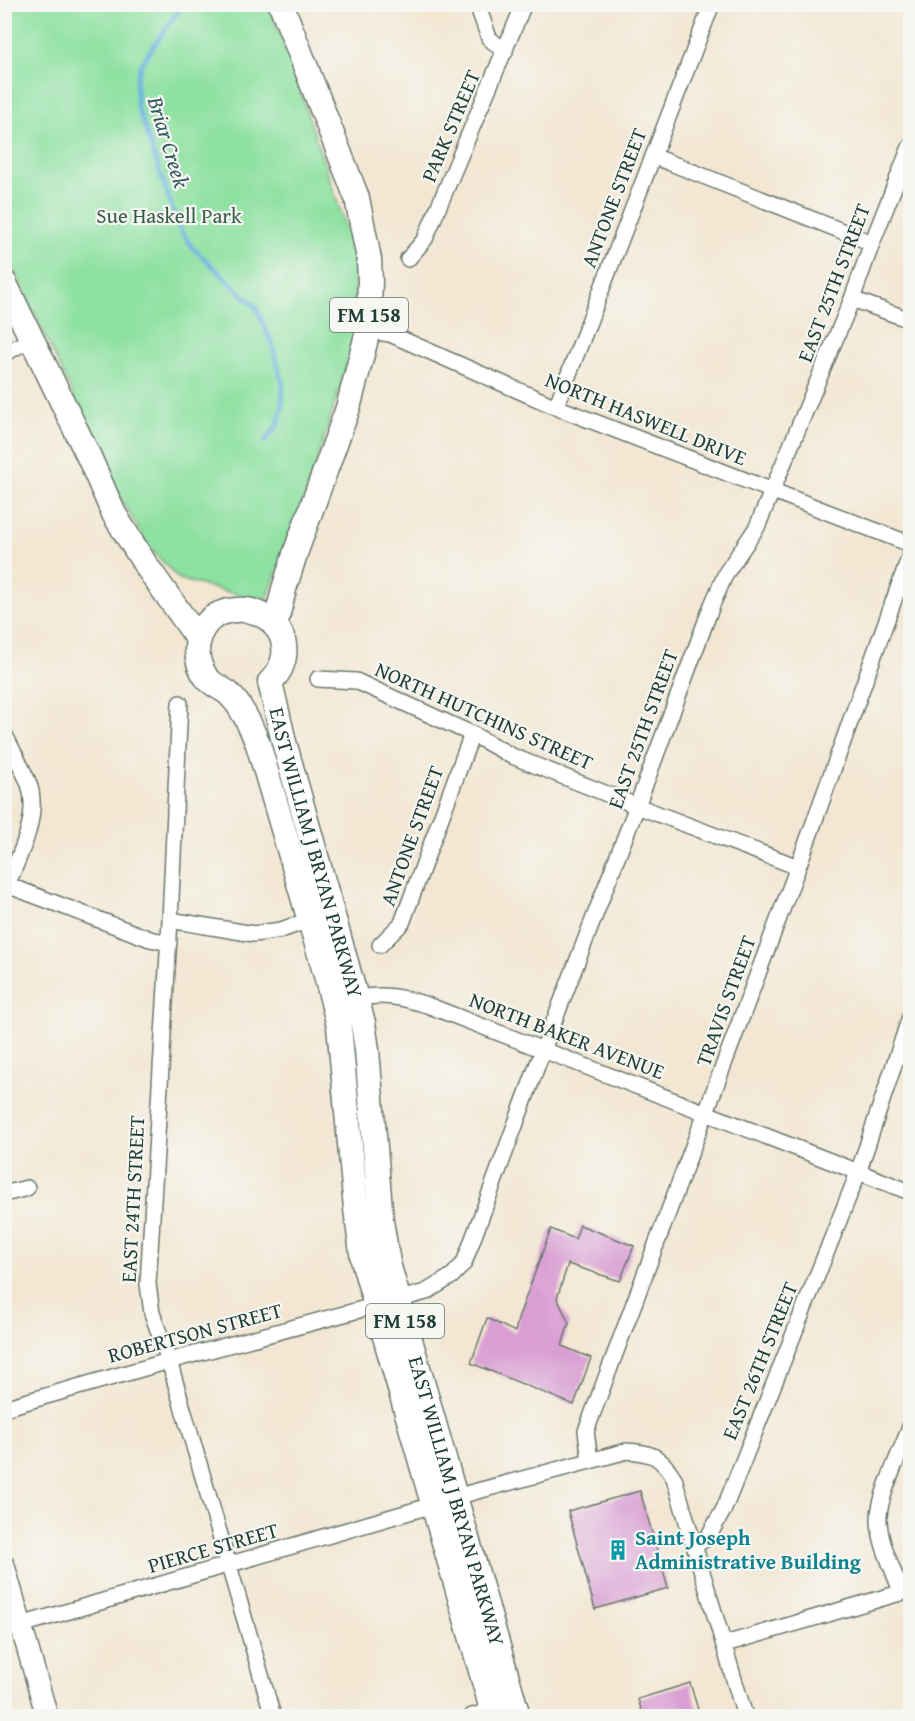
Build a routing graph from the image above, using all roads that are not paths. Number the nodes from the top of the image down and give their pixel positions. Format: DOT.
graph roads {
  1 [pos="281,4"];
  2 [pos="477,4"];
  3 [pos="524,4"];
  4 [pos="712,4"];
  5 [pos="505,52"];
  6 [pos="910,147"];
  7 [pos="653,156"];
  8 [pos="872,243"];
  9 [pos="408,259"];
  10 [pos="4,282"];
  11 [pos="852,299"];
  12 [pos="910,320"];
  13 [pos="368,331"];
  14 [pos="32,339"];
  15 [pos="4,354"];
  16 [pos="556,408"];
  17 [pos="771,491"];
  18 [pos="910,544"];
  19 [pos="910,555"];
  20 [pos="275,626"];
  21 [pos="199,640"];
  22 [pos="318,678"];
  23 [pos="270,682"];
  24 [pos="226,692"];
  25 [pos="180,703"];
  26 [pos="4,733"];
  27 [pos="472,734"];
  28 [pos="638,806"];
  29 [pos="798,867"];
  30 [pos="6,889"];
  31 [pos="170,920"];
  32 [pos="309,920"];
  33 [pos="169,943"];
  34 [pos="380,945"];
  35 [pos="357,999"];
  36 [pos="910,1017"];
  37 [pos="543,1050"];
  38 [pos="707,1113"];
  39 [pos="858,1173"];
  40 [pos="27,1188"];
  41 [pos="910,1192"];
  42 [pos="4,1194"];
  43 [pos="387,1302"];
  44 [pos="169,1361"];
  45 [pos="4,1408"];
  46 [pos="910,1428"];
  47 [pos="590,1460"];
  48 [pos="455,1497"];
  49 [pos="433,1505"];
  50 [pos="696,1545"];
  51 [pos="229,1565"];
  52 [pos="4,1566"];
  53 [pos="906,1591"];
  54 [pos="13,1628"];
  55 [pos="725,1644"];
  56 [pos="486,1715"];
  57 [pos="47,1716"];
  58 [pos="273,1716"];
  59 [pos="518,1716"];
  60 [pos="745,1716"];
  1 -- 13 [label="main road, FM 158"];
  2 -- 5 [label="street"];
  3 -- 5 [label="street, PARK STREET"];
  4 -- 7 [label="street, ANTONE STREET"];
  5 -- 9 [label="street, PARK STREET"];
  6 -- 8 [label="street, EAST 25TH STREET"];
  7 -- 8 [label="street"];
  7 -- 16 [label="street, ANTONE STREET"];
  8 -- 11 [label="street, EAST 25TH STREET"];
  10 -- 14 [label="main road, EAST WILLIAM J BRYAN PARKWAY / FM 158"];
  11 -- 12 [label="street"];
  11 -- 17 [label="street, EAST 25TH STREET"];
  13 -- 16 [label="street, NORTH HASWELL DRIVE"];
  13 -- 20 [label="main road, FM 158"];
  14 -- 15 [label="street"];
  14 -- 21 [label="main road, EAST WILLIAM J BRYAN PARKWAY / FM 158"];
  16 -- 17 [label="street, NORTH HASWELL DRIVE"];
  17 -- 18 [label="street, NORTH HASWELL DRIVE"];
  17 -- 28 [label="street, EAST 25TH STREET"];
  19 -- 29 [label="street, TRAVIS STREET"];
  20 -- 21 [label="main road"];
  20 -- 23 [label="main road, EAST WILLIAM J BRYAN PARKWAY"];
  21 -- 24 [label="main road, EAST WILLIAM J BRYAN PARKWAY / FM 158"];
  22 -- 27 [label="street, NORTH HUTCHINS STREET"];
  23 -- 24 [label="main road"];
  23 -- 35 [label="main road, EAST WILLIAM J BRYAN PARKWAY / FM 158"];
  24 -- 32 [label="main road, EAST WILLIAM J BRYAN PARKWAY / FM 158"];
  25 -- 31 [label="street, EAST 24TH STREET"];
  26 -- 30 [label="street"];
  27 -- 28 [label="street, NORTH HUTCHINS STREET"];
  27 -- 34 [label="street, ANTONE STREET"];
  28 -- 29 [label="street, NORTH HUTCHINS STREET"];
  28 -- 37 [label="street, EAST 25TH STREET"];
  29 -- 38 [label="street, TRAVIS STREET"];
  30 -- 33 [label="street"];
  31 -- 32 [label="street"];
  31 -- 33 [label="street, EAST 24TH STREET"];
  32 -- 43 [label="main road, EAST WILLIAM J BRYAN PARKWAY / FM 158"];
  33 -- 44 [label="street, EAST 24TH STREET"];
  35 -- 37 [label="street, NORTH BAKER AVENUE"];
  35 -- 43 [label="main road, EAST WILLIAM J BRYAN PARKWAY / FM 158"];
  36 -- 39 [label="street, EAST 26TH STREET"];
  37 -- 38 [label="street, NORTH BAKER AVENUE"];
  37 -- 43 [label="street, EAST 25TH STREET"];
  38 -- 39 [label="street, NORTH BAKER AVENUE"];
  38 -- 47 [label="street, TRAVIS STREET"];
  39 -- 41 [label="street, NORTH BAKER AVENUE"];
  39 -- 50 [label="street, EAST 26TH STREET"];
  40 -- 42 [label="street"];
  43 -- 44 [label="street, ROBERTSON STREET"];
  43 -- 48 [label="main road, EAST WILLIAM J BRYAN PARKWAY / FM 158"];
  43 -- 49 [label="main road, EAST WILLIAM J BRYAN PARKWAY / FM 158"];
  44 -- 45 [label="street, ROBERTSON STREET"];
  44 -- 51 [label="street, EAST 24TH STREET"];
  46 -- 53 [label="street"];
  47 -- 48 [label="street"];
  47 -- 50 [label="street"];
  48 -- 59 [label="main road, EAST WILLIAM J BRYAN PARKWAY / FM 158"];
  49 -- 51 [label="street, PIERCE STREET"];
  49 -- 56 [label="main road, EAST WILLIAM J BRYAN PARKWAY / FM 158"];
  50 -- 55 [label="street"];
  51 -- 54 [label="street, PIERCE STREET"];
  51 -- 58 [label="street, EAST 24TH STREET"];
  52 -- 54 [label="street"];
  53 -- 55 [label="street"];
  54 -- 57 [label="street"];
  55 -- 60 [label="street"];
}
